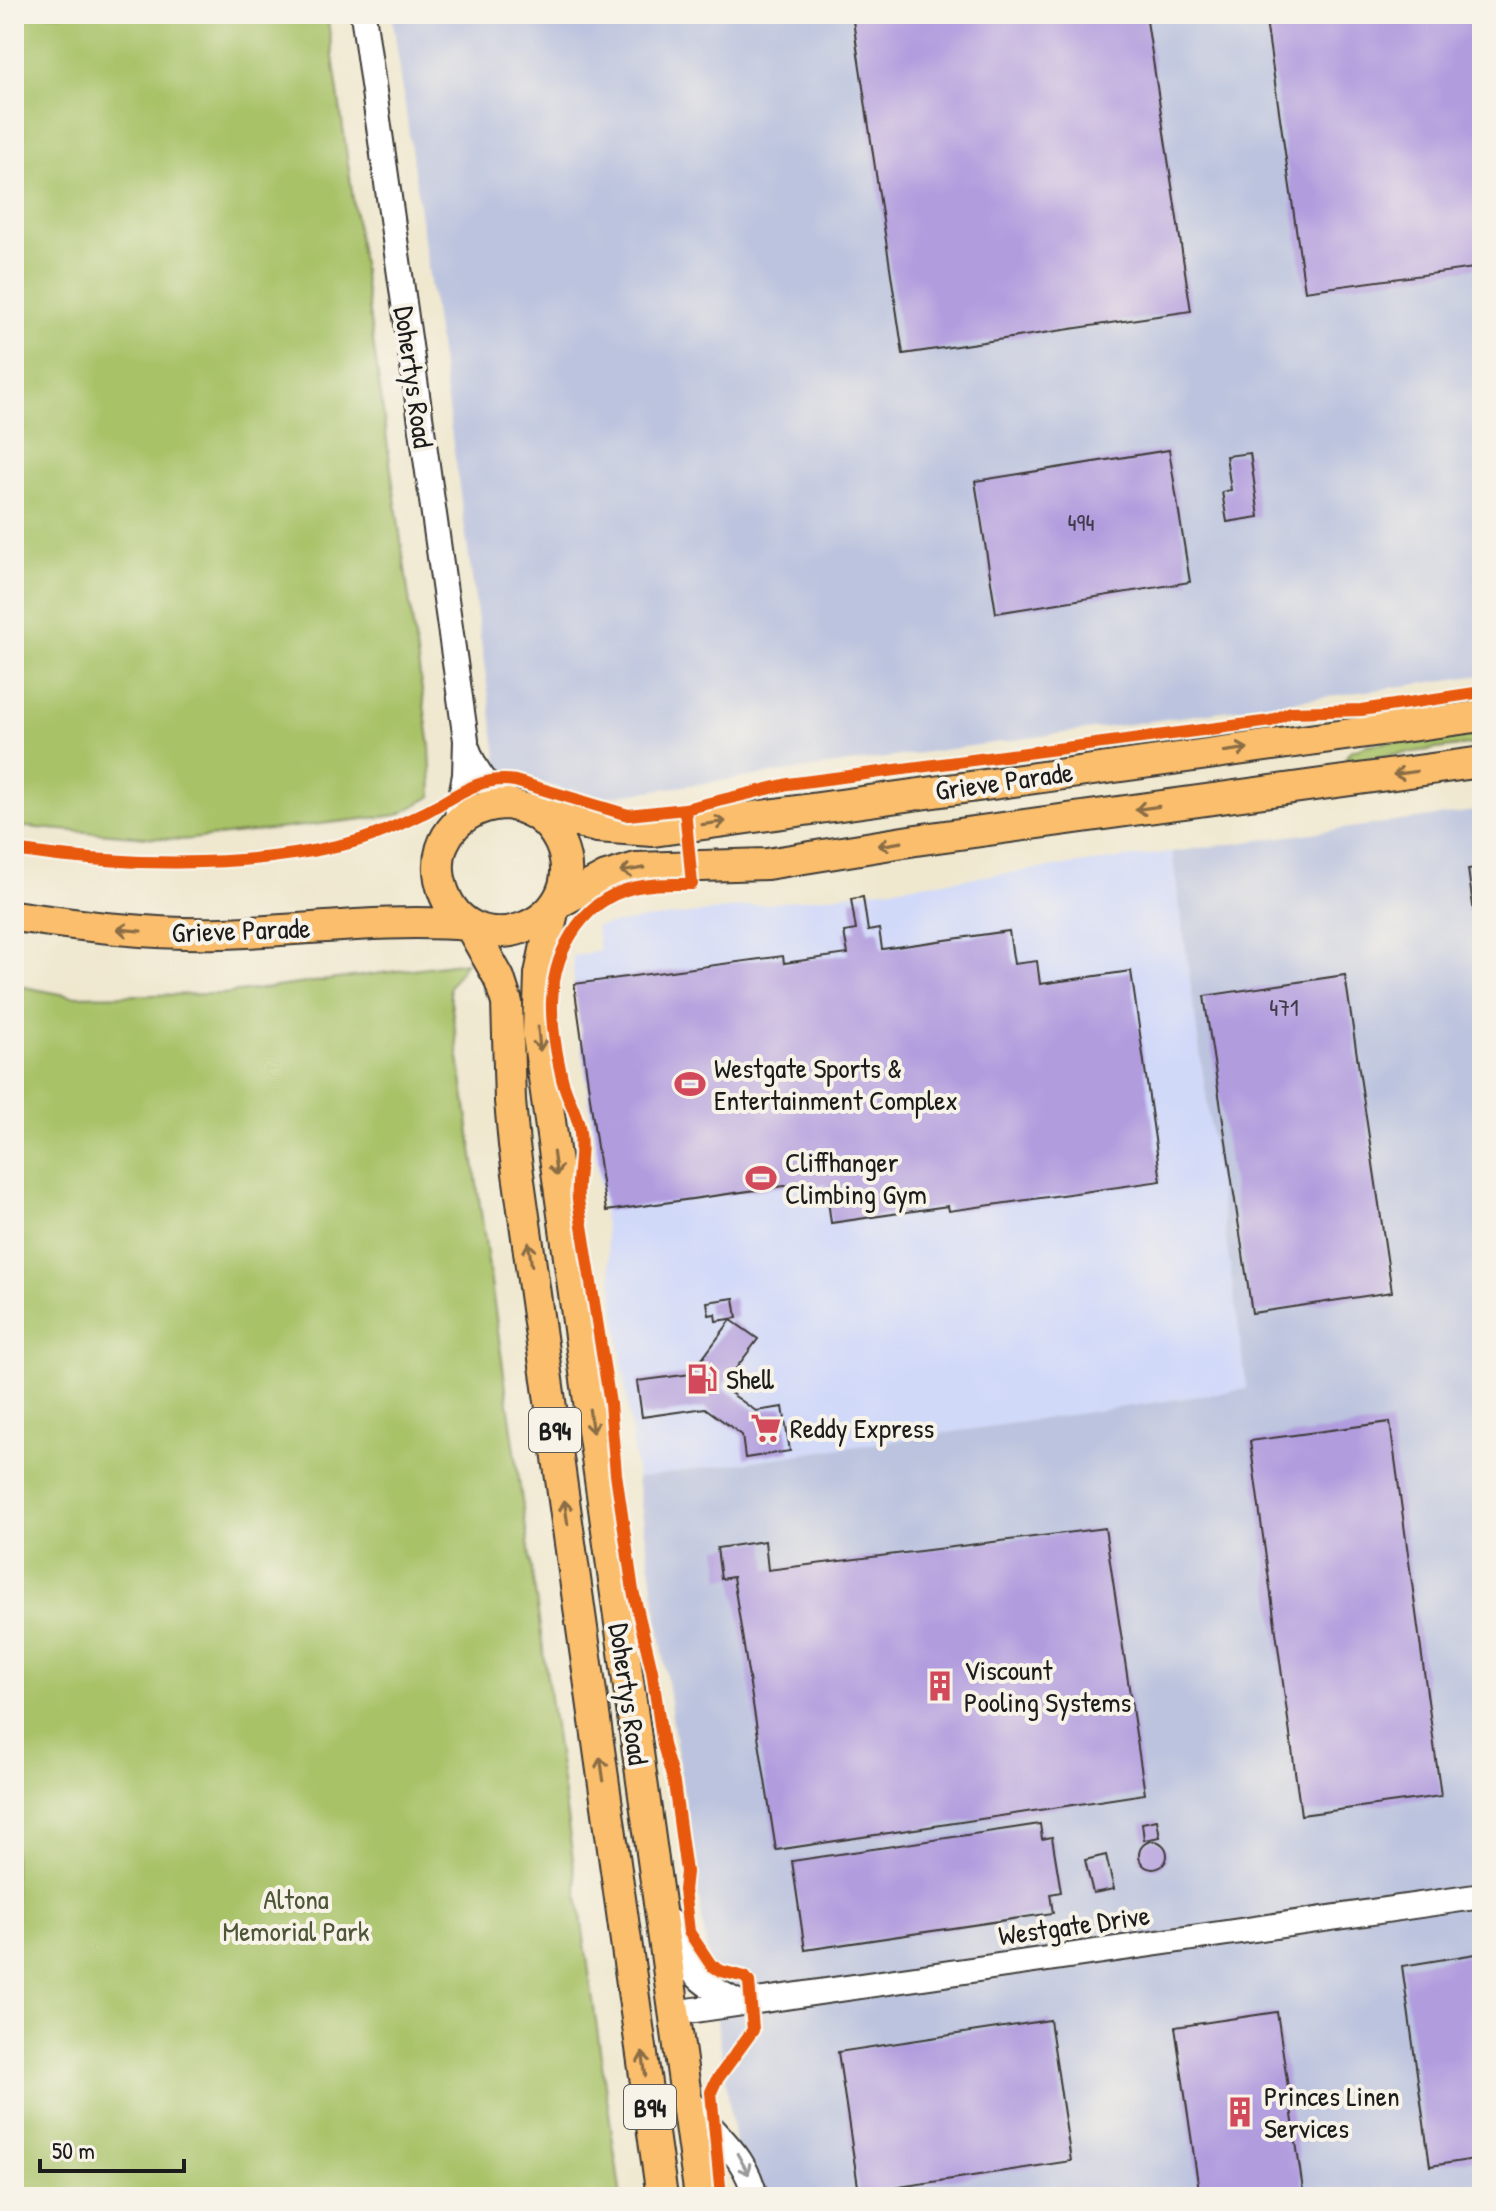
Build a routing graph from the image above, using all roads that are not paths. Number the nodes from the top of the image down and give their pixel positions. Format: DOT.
graph roads {
  1 [pos="363,14"];
  2 [pos="1482,716"];
  3 [pos="466,740"];
  4 [pos="1482,762"];
  5 [pos="524,808"];
  6 [pos="453,827"];
  7 [pos="555,905"];
  8 [pos="14,916"];
  9 [pos="469,926"];
  10 [pos="658,1893"];
  11 [pos="1482,1896"];
  12 [pos="621,1900"];
  13 [pos="739,2003"];
  14 [pos="674,2013"];
  15 [pos="638,2018"];
  16 [pos="686,2094"];
  17 [pos="662,2197"];
  18 [pos="700,2197"];
  19 [pos="755,2197"];
  1 -- 3 [label="street, Dohertys Road"];
  5 -- 2 [label="main road, Grieve Parade, one-way"];
  3 -- 5 [label="street, Dohertys Road"];
  3 -- 6 [label="street, Dohertys Road"];
  4 -- 7 [label="main road, Grieve Parade, one-way"];
  5 -- 6 [label="main road"];
  5 -- 7 [label="main road, B94"];
  6 -- 9 [label="main road"];
  7 -- 9 [label="main road"];
  7 -- 10 [label="main road, Dohertys Road / B94, one-way"];
  9 -- 8 [label="main road, Grieve Parade, one-way"];
  12 -- 9 [label="main road, Dohertys Road / B94, one-way"];
  10 -- 12 [label="main road"];
  10 -- 13 [label="street"];
  10 -- 14 [label="main road, Dohertys Road / B94"];
  11 -- 13 [label="street, Westgate Drive"];
  12 -- 15 [label="main road, Dohertys Road / B94"];
  13 -- 14 [label="street, Westgate Drive"];
  14 -- 15 [label="main road"];
  14 -- 16 [label="main road, Dohertys Road / B94"];
  17 -- 15 [label="main road, Dohertys Road / B94, one-way"];
  16 -- 18 [label="main road, Dohertys Road / B94"];
  16 -- 19 [label="street, one-way"];
}
